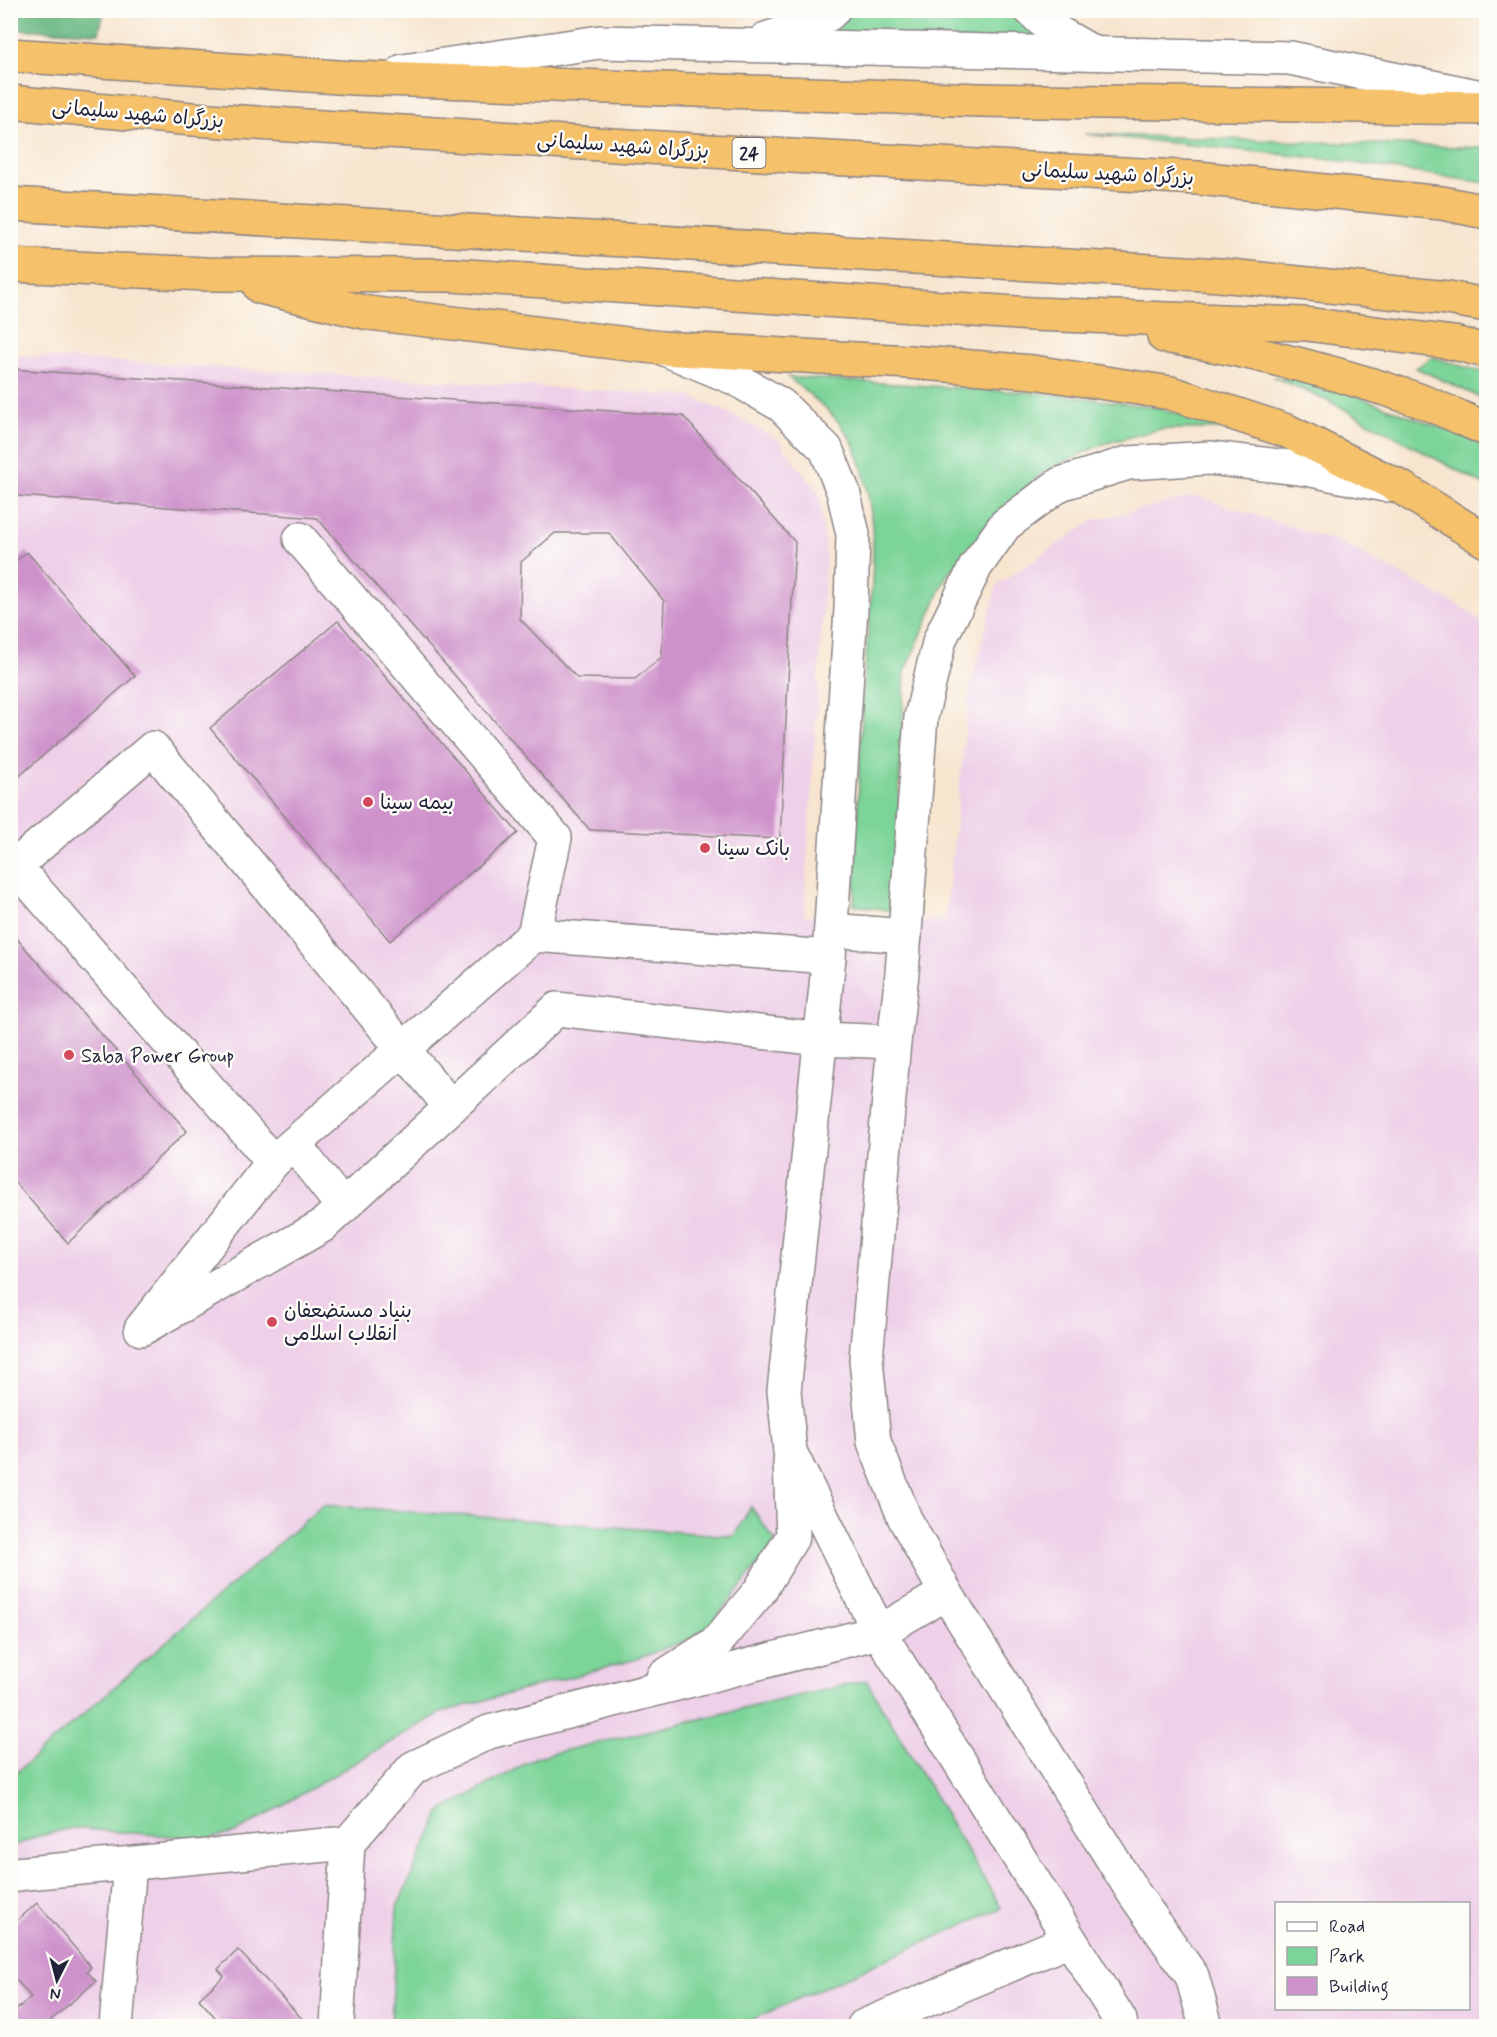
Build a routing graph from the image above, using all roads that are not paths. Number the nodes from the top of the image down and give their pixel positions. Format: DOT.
graph roads {
  1 [pos="833,10"];
  2 [pos="1031,10"];
  3 [pos="745,45"];
  4 [pos="1096,54"];
  5 [pos="10,55"];
  6 [pos="353,78"];
  7 [pos="1486,98"];
  8 [pos="10,102"];
  9 [pos="1486,108"];
  10 [pos="10,204"];
  11 [pos="1486,212"];
  12 [pos="10,265"];
  13 [pos="206,274"];
  14 [pos="1486,305"];
  15 [pos="1032,314"];
  16 [pos="662,348"];
  17 [pos="1486,351"];
  18 [pos="1486,429"];
  19 [pos="1402,488"];
  20 [pos="300,539"];
  21 [pos="1486,541"];
  22 [pos="534,935"];
  23 [pos="905,936"];
  24 [pos="830,943"];
  25 [pos="821,1039"];
  26 [pos="894,1042"];
  27 [pos="404,1048"];
  28 [pos="452,1107"];
  29 [pos="283,1153"];
  30 [pos="343,1207"];
  31 [pos="790,1452"];
  32 [pos="946,1593"];
  33 [pos="879,1632"];
  34 [pos="639,1693"];
  35 [pos="348,1843"];
  36 [pos="130,1864"];
  37 [pos="10,1877"];
  38 [pos="1070,1940"];
  39 [pos="116,2026"];
  40 [pos="338,2026"];
  41 [pos="864,2026"];
  42 [pos="1121,2026"];
  43 [pos="1206,2026"];
  1 -- 3 [label="lane"];
  2 -- 4 [label="lane"];
  3 -- 4 [label="lane"];
  3 -- 6 [label="lane"];
  4 -- 7 [label="lane"];
  5 -- 6 [label="highway"];
  6 -- 9 [label="highway"];
  8 -- 11 [label="highway, بزرگراه شهید سلیمانی / 24"];
  10 -- 14 [label="highway"];
  12 -- 13 [label="highway"];
  13 -- 15 [label="highway"];
  13 -- 16 [label="highway"];
  15 -- 17 [label="highway"];
  15 -- 18 [label="highway"];
  16 -- 19 [label="highway"];
  16 -- 24 [label="lane"];
  19 -- 21 [label="highway"];
  19 -- 23 [label="lane"];
  20 -- 22 [label="lane"];
  22 -- 24 [label="lane"];
  22 -- 27 [label="lane"];
  23 -- 24 [label="lane"];
  23 -- 26 [label="lane"];
  24 -- 25 [label="lane"];
  25 -- 26 [label="lane"];
  25 -- 28 [label="lane"];
  25 -- 31 [label="lane"];
  26 -- 32 [label="lane"];
  27 -- 28 [label="lane"];
  27 -- 29 [label="lane"];
  27 -- 29 [label="lane"];
  28 -- 30 [label="lane"];
  29 -- 30 [label="lane"];
  29 -- 30 [label="lane"];
  31 -- 33 [label="lane"];
  31 -- 34 [label="lane"];
  32 -- 33 [label="lane"];
  32 -- 43 [label="lane"];
  33 -- 34 [label="lane"];
  33 -- 38 [label="lane"];
  34 -- 35 [label="lane"];
  35 -- 36 [label="lane"];
  35 -- 40 [label="lane"];
  36 -- 37 [label="lane"];
  36 -- 39 [label="lane"];
  38 -- 41 [label="lane"];
  38 -- 42 [label="lane"];
}
